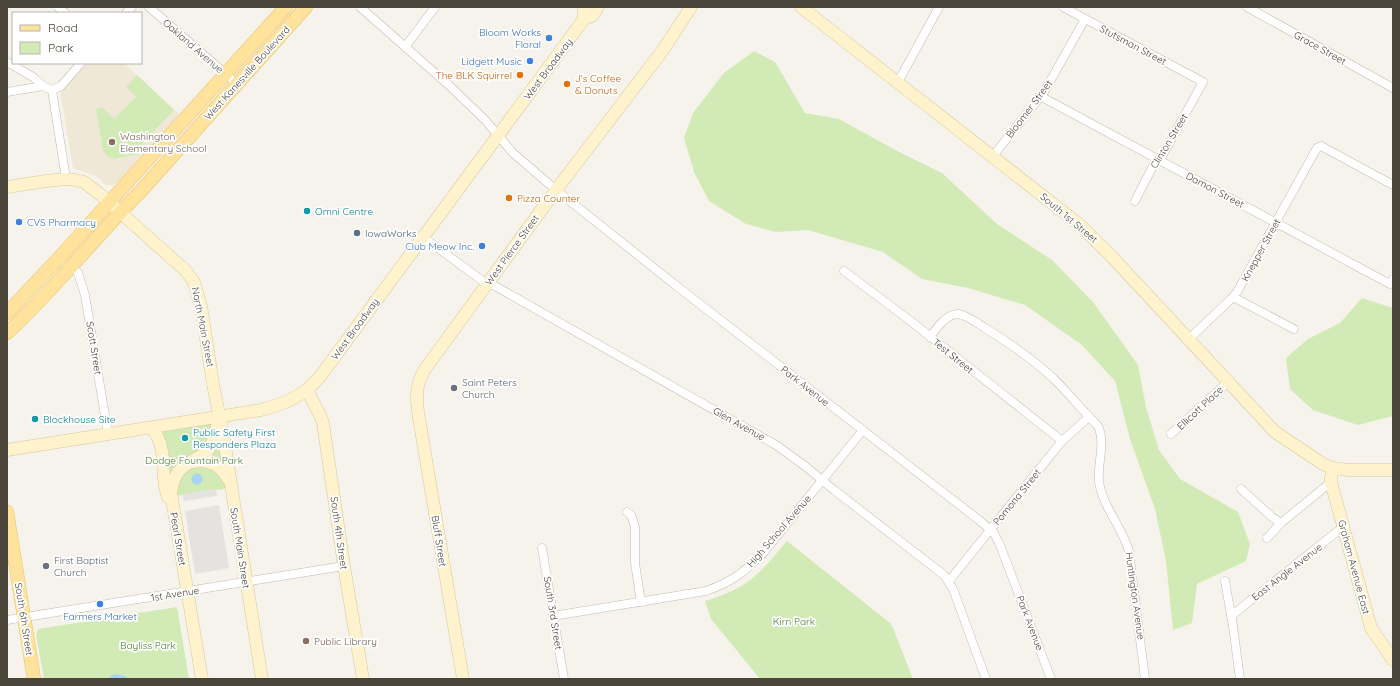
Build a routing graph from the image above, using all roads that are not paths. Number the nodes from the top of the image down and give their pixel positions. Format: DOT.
graph roads {
  1 [pos="149,7"];
  2 [pos="286,7"];
  3 [pos="306,7"];
  4 [pos="360,7"];
  5 [pos="434,7"];
  6 [pos="598,7"];
  7 [pos="691,7"];
  8 [pos="801,7"];
  9 [pos="939,7"];
  10 [pos="1063,7"];
  11 [pos="1247,7"];
  12 [pos="585,13"];
  13 [pos="1085,19"];
  14 [pos="405,47"];
  15 [pos="7,62"];
  16 [pos="80,64"];
  17 [pos="226,74"];
  18 [pos="898,82"];
  19 [pos="1203,82"];
  20 [pos="237,84"];
  21 [pos="43,86"];
  22 [pos="1393,88"];
  23 [pos="52,90"];
  24 [pos="7,92"];
  25 [pos="1040,96"];
  26 [pos="499,136"];
  27 [pos="993,156"];
  28 [pos="1159,160"];
  29 [pos="66,179"];
  30 [pos="1393,185"];
  31 [pos="7,187"];
  32 [pos="556,190"];
  33 [pos="1135,201"];
  34 [pos="109,202"];
  35 [pos="120,212"];
  36 [pos="1276,223"];
  37 [pos="423,237"];
  38 [pos="72,265"];
  39 [pos="844,271"];
  40 [pos="1392,282"];
  41 [pos="489,283"];
  42 [pos="1233,297"];
  43 [pos="7,313"];
  44 [pos="1294,329"];
  45 [pos="7,333"];
  46 [pos="930,337"];
  47 [pos="1189,340"];
  48 [pos="1228,382"];
  49 [pos="306,390"];
  50 [pos="417,402"];
  51 [pos="220,416"];
  52 [pos="1089,417"];
  53 [pos="151,428"];
  54 [pos="863,430"];
  55 [pos="108,434"];
  56 [pos="1171,434"];
  57 [pos="1062,441"];
  58 [pos="7,450"];
  59 [pos="188,463"];
  60 [pos="1333,468"];
  61 [pos="1347,470"];
  62 [pos="1393,470"];
  63 [pos="823,480"];
  64 [pos="1331,482"];
  65 [pos="231,483"];
  66 [pos="1241,489"];
  67 [pos="173,510"];
  68 [pos="7,512"];
  69 [pos="627,512"];
  70 [pos="1281,523"];
  71 [pos="1343,529"];
  72 [pos="990,530"];
  73 [pos="1267,538"];
  74 [pos="542,548"];
  75 [pos="344,566"];
  76 [pos="949,581"];
  77 [pos="1225,581"];
  78 [pos="246,582"];
  79 [pos="188,592"];
  80 [pos="641,602"];
  81 [pos="553,616"];
  82 [pos="1232,616"];
  83 [pos="24,617"];
  84 [pos="7,620"];
  85 [pos="1393,660"];
  86 [pos="34,679"];
  87 [pos="202,679"];
  88 [pos="262,679"];
  89 [pos="363,679"];
  90 [pos="463,679"];
  91 [pos="564,679"];
  92 [pos="986,679"];
  93 [pos="1051,679"];
  94 [pos="1145,679"];
  95 [pos="1240,679"];
  1 -- 17 [label="street, Oakland Avenue"];
  2 -- 17 [label="main road, West Kanesville Boulevard"];
  3 -- 20 [label="main road, West Kanesville Boulevard"];
  4 -- 14 [label="street, Park Avenue"];
  5 -- 14 [label="street"];
  6 -- 12 [label="main road, West Broadway"];
  7 -- 32 [label="main road, West Pierce Street"];
  8 -- 18 [label="main road, South 1st Street"];
  9 -- 18 [label="street"];
  10 -- 13 [label="street, Stutsman Street"];
  11 -- 22 [label="street, Grace Street"];
  12 -- 26 [label="main road, West Broadway"];
  13 -- 19 [label="street, Stutsman Street"];
  13 -- 25 [label="street, Bloomer Street"];
  14 -- 26 [label="street, Park Avenue"];
  15 -- 21 [label="street"];
  16 -- 23 [label="street"];
  17 -- 20 [label="street, Oakland Avenue"];
  17 -- 34 [label="main road, West Kanesville Boulevard"];
  18 -- 27 [label="main road, South 1st Street"];
  19 -- 28 [label="street, Clinton Street"];
  20 -- 35 [label="main road, West Kanesville Boulevard"];
  21 -- 23 [label="street"];
  21 -- 24 [label="street"];
  23 -- 29 [label="street"];
  25 -- 27 [label="street, Bloomer Street"];
  25 -- 28 [label="street, Damon Street"];
  26 -- 32 [label="street, Park Avenue"];
  26 -- 37 [label="main road, West Broadway"];
  27 -- 47 [label="main road, South 1st Street"];
  28 -- 33 [label="street, Clinton Street"];
  28 -- 36 [label="street, Damon Street"];
  29 -- 31 [label="main road, North Main Street"];
  29 -- 34 [label="main road, North Main Street"];
  30 -- 36 [label="street, Knepper Street"];
  32 -- 41 [label="main road, West Pierce Street"];
  32 -- 54 [label="street, Park Avenue"];
  34 -- 35 [label="main road, North Main Street"];
  34 -- 43 [label="main road, West Kanesville Boulevard"];
  35 -- 38 [label="main road, West Kanesville Boulevard"];
  35 -- 51 [label="main road, North Main Street"];
  36 -- 40 [label="street, Damon Street"];
  36 -- 42 [label="street, Knepper Street"];
  37 -- 41 [label="street, Glen Avenue"];
  37 -- 49 [label="main road, West Broadway"];
  38 -- 45 [label="main road, West Kanesville Boulevard"];
  38 -- 55 [label="street, Scott Street"];
  39 -- 46 [label="street, Test Street"];
  41 -- 50 [label="main road, West Pierce Street"];
  41 -- 63 [label="street, Glen Avenue"];
  42 -- 44 [label="street"];
  42 -- 47 [label="street, Knepper Street"];
  46 -- 52 [label="street, Huntington Avenue"];
  46 -- 57 [label="street, Test Street"];
  47 -- 48 [label="main road, South 1st Street"];
  48 -- 56 [label="street, Ellicott Place"];
  48 -- 60 [label="main road, South 1st Street"];
  49 -- 51 [label="main road, West Broadway"];
  49 -- 75 [label="main road, South 4th Street"];
  50 -- 90 [label="main road, Bluff Street"];
  51 -- 53 [label="main road, West Broadway"];
  51 -- 59 [label="main road, Pearl Street"];
  51 -- 65 [label="main road, South Main Street"];
  52 -- 57 [label="street, Pomona Street"];
  52 -- 94 [label="street, Huntington Avenue"];
  53 -- 55 [label="main road, West Broadway"];
  53 -- 67 [label="main road"];
  54 -- 63 [label="street, High School Avenue"];
  54 -- 72 [label="street, Park Avenue"];
  55 -- 58 [label="main road, West Broadway"];
  57 -- 72 [label="street, Pomona Street"];
  59 -- 65 [label="main road"];
  59 -- 67 [label="main road, Pearl Street"];
  60 -- 61 [label="main road, South 1st Street"];
  60 -- 64 [label="main road, Graham Avenue East"];
  61 -- 62 [label="main road, South 1st Street"];
  61 -- 64 [label="main road"];
  63 -- 76 [label="street, Glen Avenue"];
  63 -- 80 [label="street, High School Avenue"];
  64 -- 70 [label="street"];
  64 -- 71 [label="main road, Graham Avenue East"];
  65 -- 78 [label="main road, South Main Street"];
  66 -- 70 [label="street"];
  67 -- 79 [label="main road, Pearl Street"];
  68 -- 83 [label="main road, South 6th Street"];
  69 -- 80 [label="street"];
  70 -- 73 [label="street"];
  71 -- 82 [label="street, East Angle Avenue"];
  71 -- 85 [label="main road, Graham Avenue East"];
  72 -- 76 [label="street, Pomona Street"];
  72 -- 93 [label="street, Park Avenue"];
  74 -- 81 [label="street, South 3rd Street"];
  75 -- 78 [label="street, 1st Avenue"];
  75 -- 89 [label="main road, South 4th Street"];
  76 -- 92 [label="street, Glen Avenue"];
  77 -- 82 [label="street"];
  78 -- 79 [label="street, 1st Avenue"];
  78 -- 88 [label="main road, South Main Street"];
  79 -- 83 [label="street, 1st Avenue"];
  79 -- 87 [label="main road, Pearl Street"];
  80 -- 81 [label="street, High School Avenue"];
  81 -- 91 [label="street, South 3rd Street"];
  82 -- 95 [label="street"];
  83 -- 84 [label="street, 1st Avenue"];
  83 -- 86 [label="main road, South 6th Street"];
}
